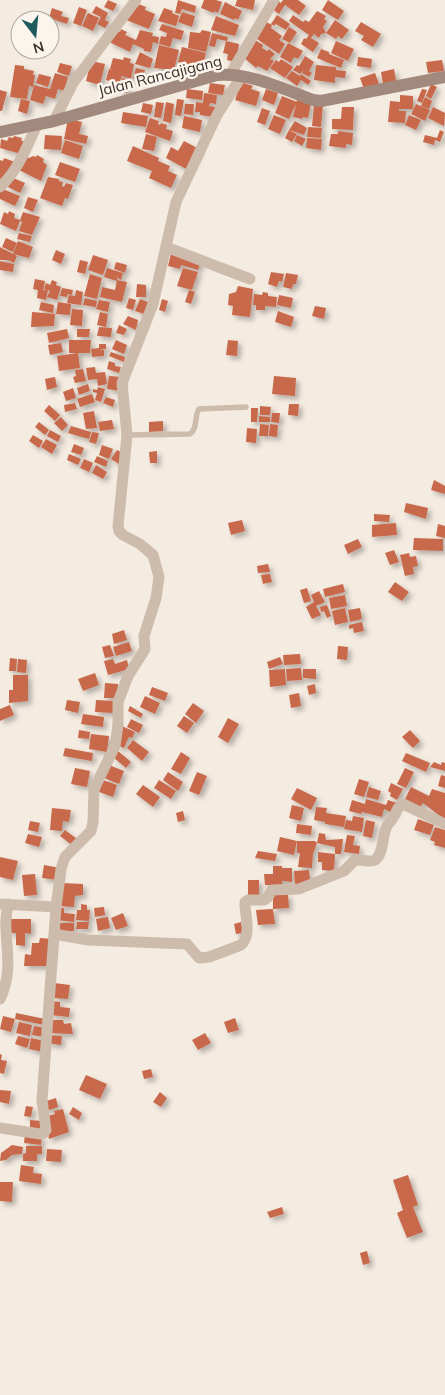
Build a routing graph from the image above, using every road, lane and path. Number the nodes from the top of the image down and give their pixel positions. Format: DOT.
graph roads {
  1 [pos="136,0"];
  2 [pos="274,0"];
  3 [pos="236,75"];
  4 [pos="445,77"];
  5 [pos="54,121"];
  6 [pos="37,125"];
  7 [pos="0,132"];
  8 [pos="0,187"];
  9 [pos="166,247"];
  10 [pos="250,279"];
  11 [pos="246,407"];
  12 [pos="127,435"];
  13 [pos="445,824"];
  14 [pos="4,904"];
  15 [pos="56,906"];
  16 [pos="54,934"];
  17 [pos="0,999"];
  18 [pos="0,1128"];
  1 -- 5 [label="street"];
  2 -- 3 [label="street"];
  3 -- 4 [label="main road, Jalan Rancajigang"];
  3 -- 5 [label="main road, Jalan Rancajigang"];
  3 -- 9 [label="street"];
  5 -- 6 [label="main road, Jalan Rancajigang"];
  6 -- 7 [label="main road, Jalan Rancajigang"];
  6 -- 8 [label="street"];
  9 -- 10 [label="street"];
  9 -- 12 [label="street"];
  11 -- 12 [label="lane"];
  12 -- 15 [label="street"];
  13 -- 16 [label="street"];
  14 -- 15 [label="street"];
  14 -- 17 [label="street"];
  15 -- 16 [label="street"];
  16 -- 18 [label="street"];
}
